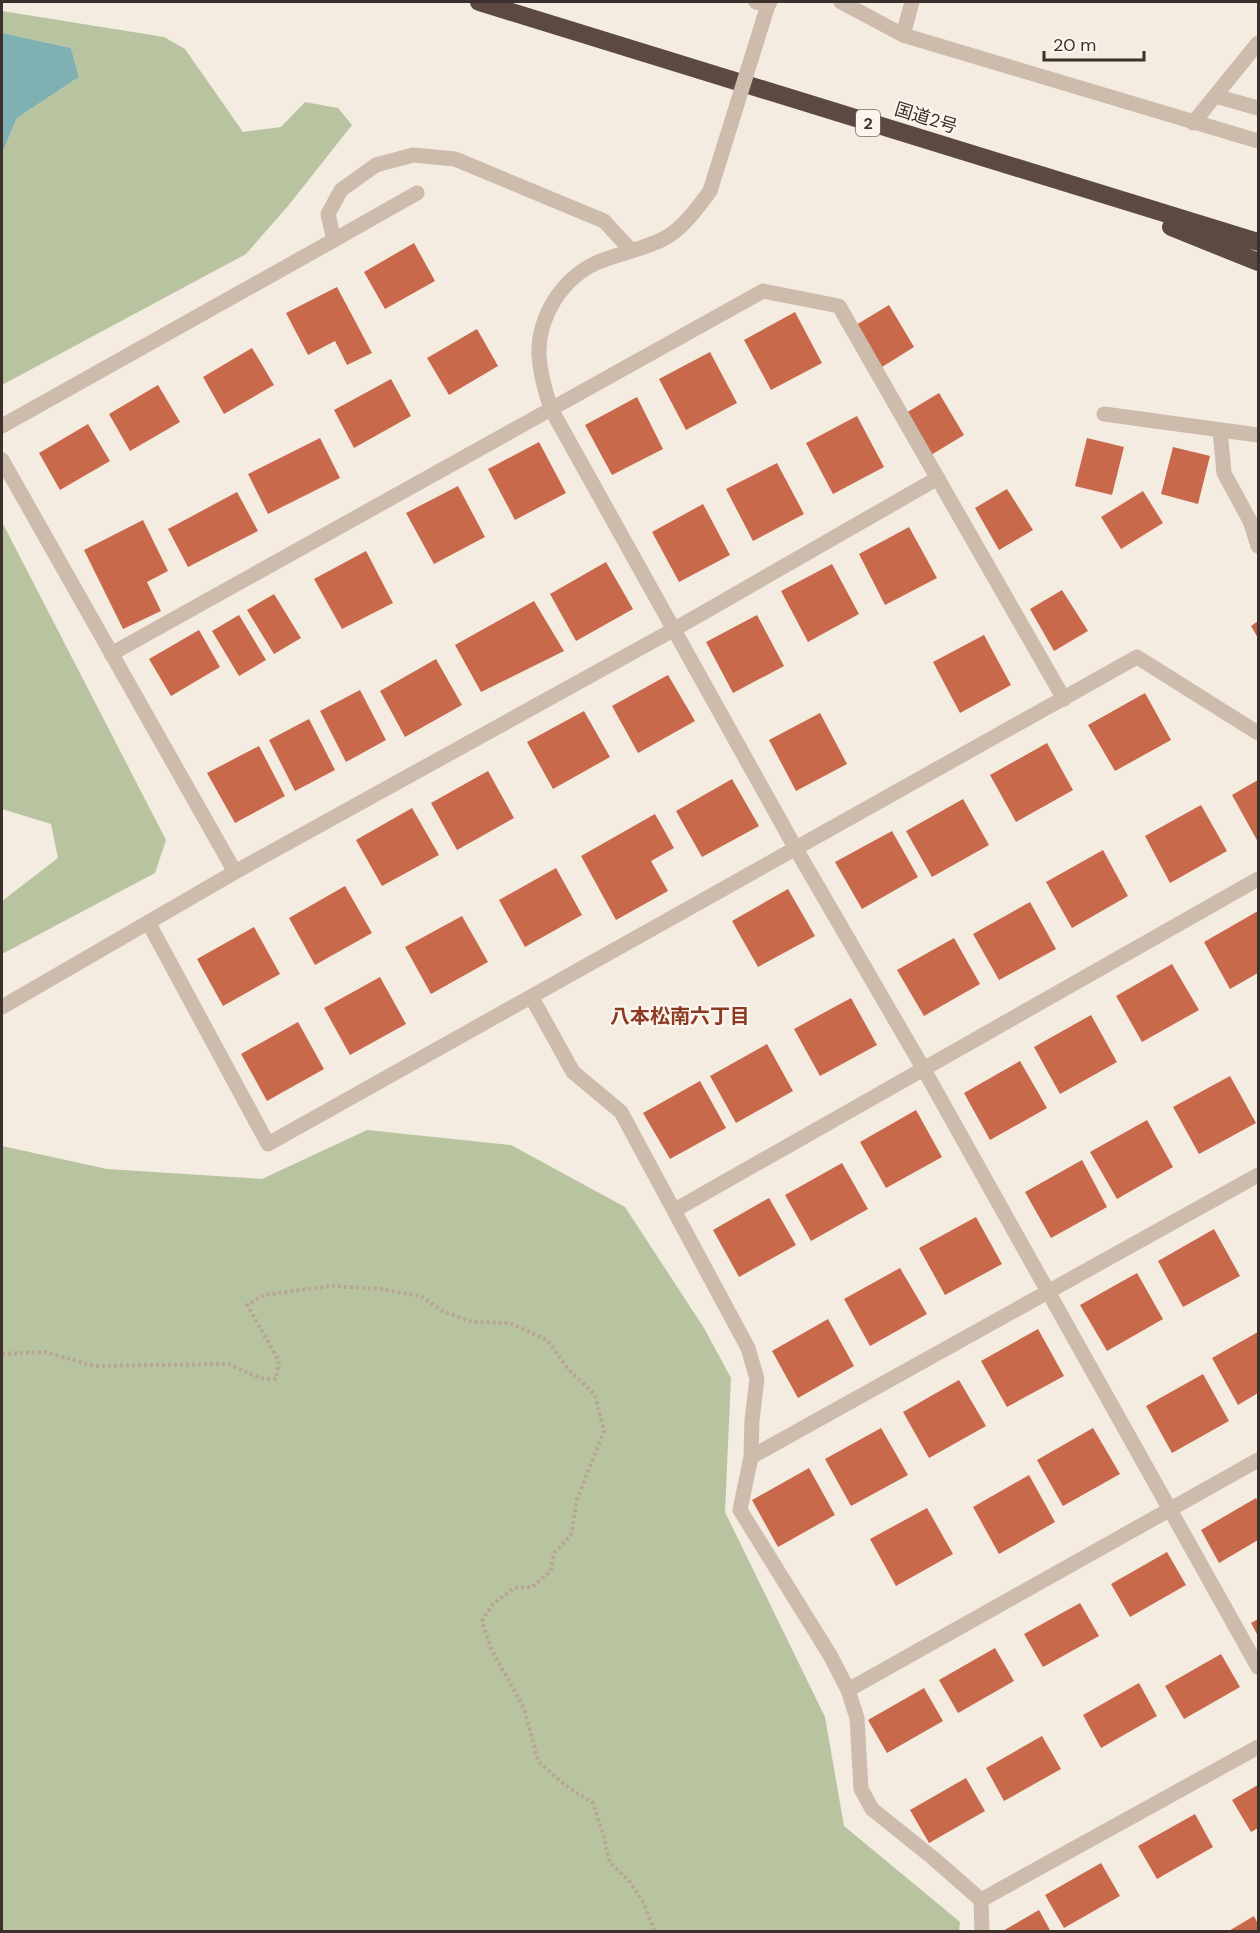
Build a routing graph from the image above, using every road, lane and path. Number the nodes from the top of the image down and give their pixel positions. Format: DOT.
graph roads {
  1 [pos="479,2"];
  2 [pos="841,2"];
  3 [pos="912,2"];
  4 [pos="764,3"];
  5 [pos="903,35"];
  6 [pos="1258,43"];
  7 [pos="1215,96"];
  8 [pos="1258,108"];
  9 [pos="1193,123"];
  10 [pos="1258,141"];
  11 [pos="1065,183"];
  12 [pos="417,193"];
  13 [pos="334,240"];
  14 [pos="1258,242"];
  15 [pos="631,250"];
  16 [pos="1258,262"];
  17 [pos="551,409"];
  18 [pos="1104,414"];
  19 [pos="2,426"];
  20 [pos="1220,430"];
  21 [pos="1258,435"];
  22 [pos="2,460"];
  23 [pos="938,478"];
  24 [pos="1258,546"];
  25 [pos="673,630"];
  26 [pos="111,654"];
  27 [pos="1064,699"];
  28 [pos="1258,732"];
  29 [pos="796,849"];
  30 [pos="235,872"];
  31 [pos="1258,879"];
  32 [pos="148,922"];
  33 [pos="532,998"];
  34 [pos="2,1007"];
  35 [pos="923,1068"];
  36 [pos="1258,1175"];
  37 [pos="675,1210"];
  38 [pos="1047,1292"];
  39 [pos="2,1354"];
  40 [pos="751,1457"];
  41 [pos="1258,1460"];
  42 [pos="1169,1509"];
  43 [pos="1258,1667"];
  44 [pos="848,1690"];
  45 [pos="1258,1747"];
  46 [pos="981,1900"];
  47 [pos="655,1932"];
  48 [pos="982,1932"];
  1 -- 11 [label="highway, 国道2号 / 2"];
  2 -- 5 [label="street"];
  3 -- 5 [label="street"];
  4 -- 15 [label="street, bridge"];
  5 -- 9 [label="street"];
  6 -- 7 [label="street"];
  7 -- 8 [label="street"];
  7 -- 9 [label="street"];
  9 -- 10 [label="street"];
  11 -- 14 [label="highway, 国道2号 / 2"];
  11 -- 16 [label="highway"];
  12 -- 13 [label="street"];
  13 -- 15 [label="street"];
  13 -- 19 [label="street"];
  15 -- 17 [label="street"];
  17 -- 23 [label="street"];
  17 -- 25 [label="street"];
  17 -- 26 [label="street"];
  18 -- 20 [label="street"];
  20 -- 21 [label="street"];
  20 -- 24 [label="street"];
  22 -- 26 [label="street"];
  23 -- 25 [label="street"];
  23 -- 27 [label="street"];
  25 -- 29 [label="street"];
  25 -- 30 [label="street"];
  26 -- 30 [label="street"];
  27 -- 28 [label="street"];
  27 -- 29 [label="street"];
  29 -- 33 [label="street"];
  29 -- 35 [label="street"];
  30 -- 32 [label="street"];
  31 -- 35 [label="street"];
  32 -- 33 [label="street"];
  32 -- 34 [label="street"];
  33 -- 37 [label="street"];
  35 -- 37 [label="street"];
  35 -- 38 [label="street"];
  36 -- 38 [label="street"];
  37 -- 40 [label="street"];
  38 -- 40 [label="street"];
  38 -- 42 [label="street"];
  39 -- 47 [label="path"];
  40 -- 44 [label="street"];
  41 -- 42 [label="street"];
  42 -- 43 [label="street"];
  42 -- 44 [label="street"];
  44 -- 46 [label="street"];
  45 -- 46 [label="street"];
  46 -- 48 [label="street"];
}
